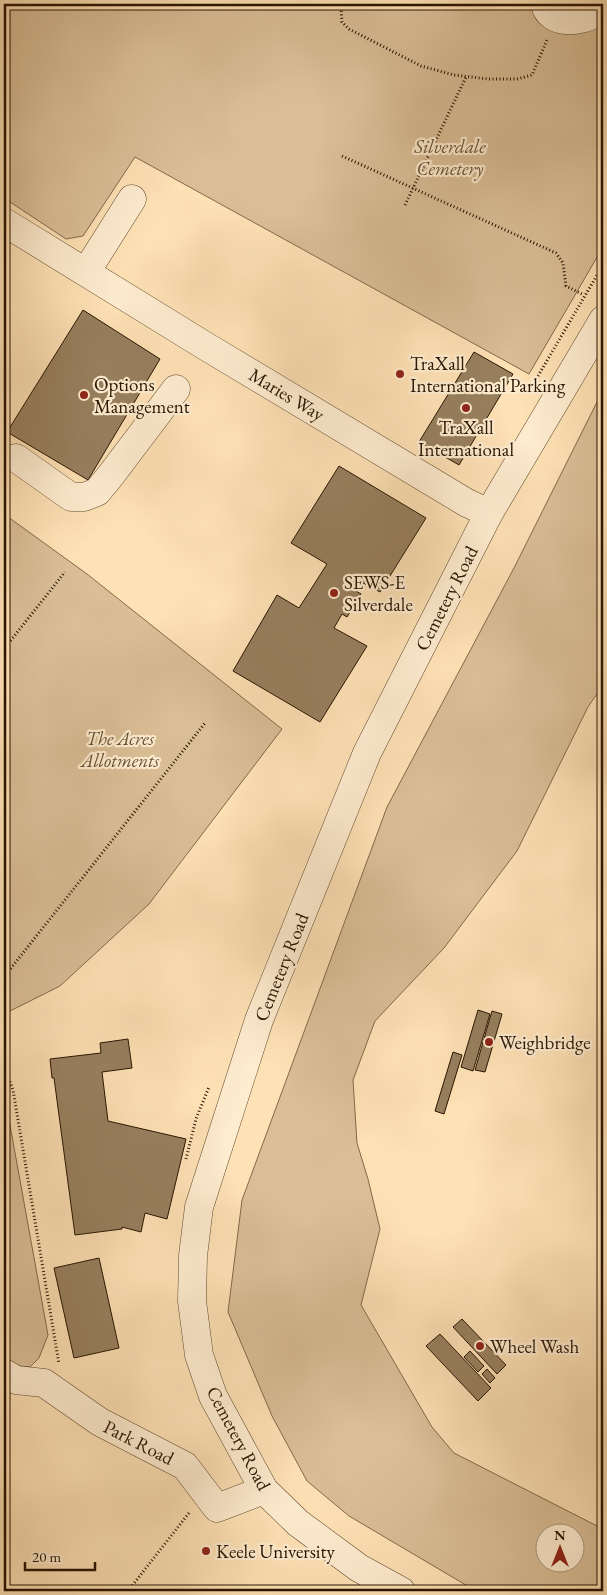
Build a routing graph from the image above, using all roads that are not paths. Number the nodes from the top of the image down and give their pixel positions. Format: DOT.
graph roads {
  1 [pos="603,4"];
  2 [pos="550,11"];
  3 [pos="132,199"];
  4 [pos="4,222"];
  5 [pos="86,272"];
  6 [pos="603,320"];
  7 [pos="176,389"];
  8 [pos="16,458"];
  9 [pos="489,514"];
  10 [pos="4,1373"];
  11 [pos="264,1490"];
  12 [pos="401,1591"];
  1 -- 2 [label="street"];
  3 -- 5 [label="street"];
  4 -- 5 [label="street, Maries Way"];
  5 -- 9 [label="street, Maries Way"];
  6 -- 9 [label="street, Cemetery Road"];
  7 -- 8 [label="street"];
  9 -- 11 [label="street, Cemetery Road"];
  10 -- 11 [label="street, Park Road"];
  11 -- 12 [label="street, Cemetery Road"];
}
